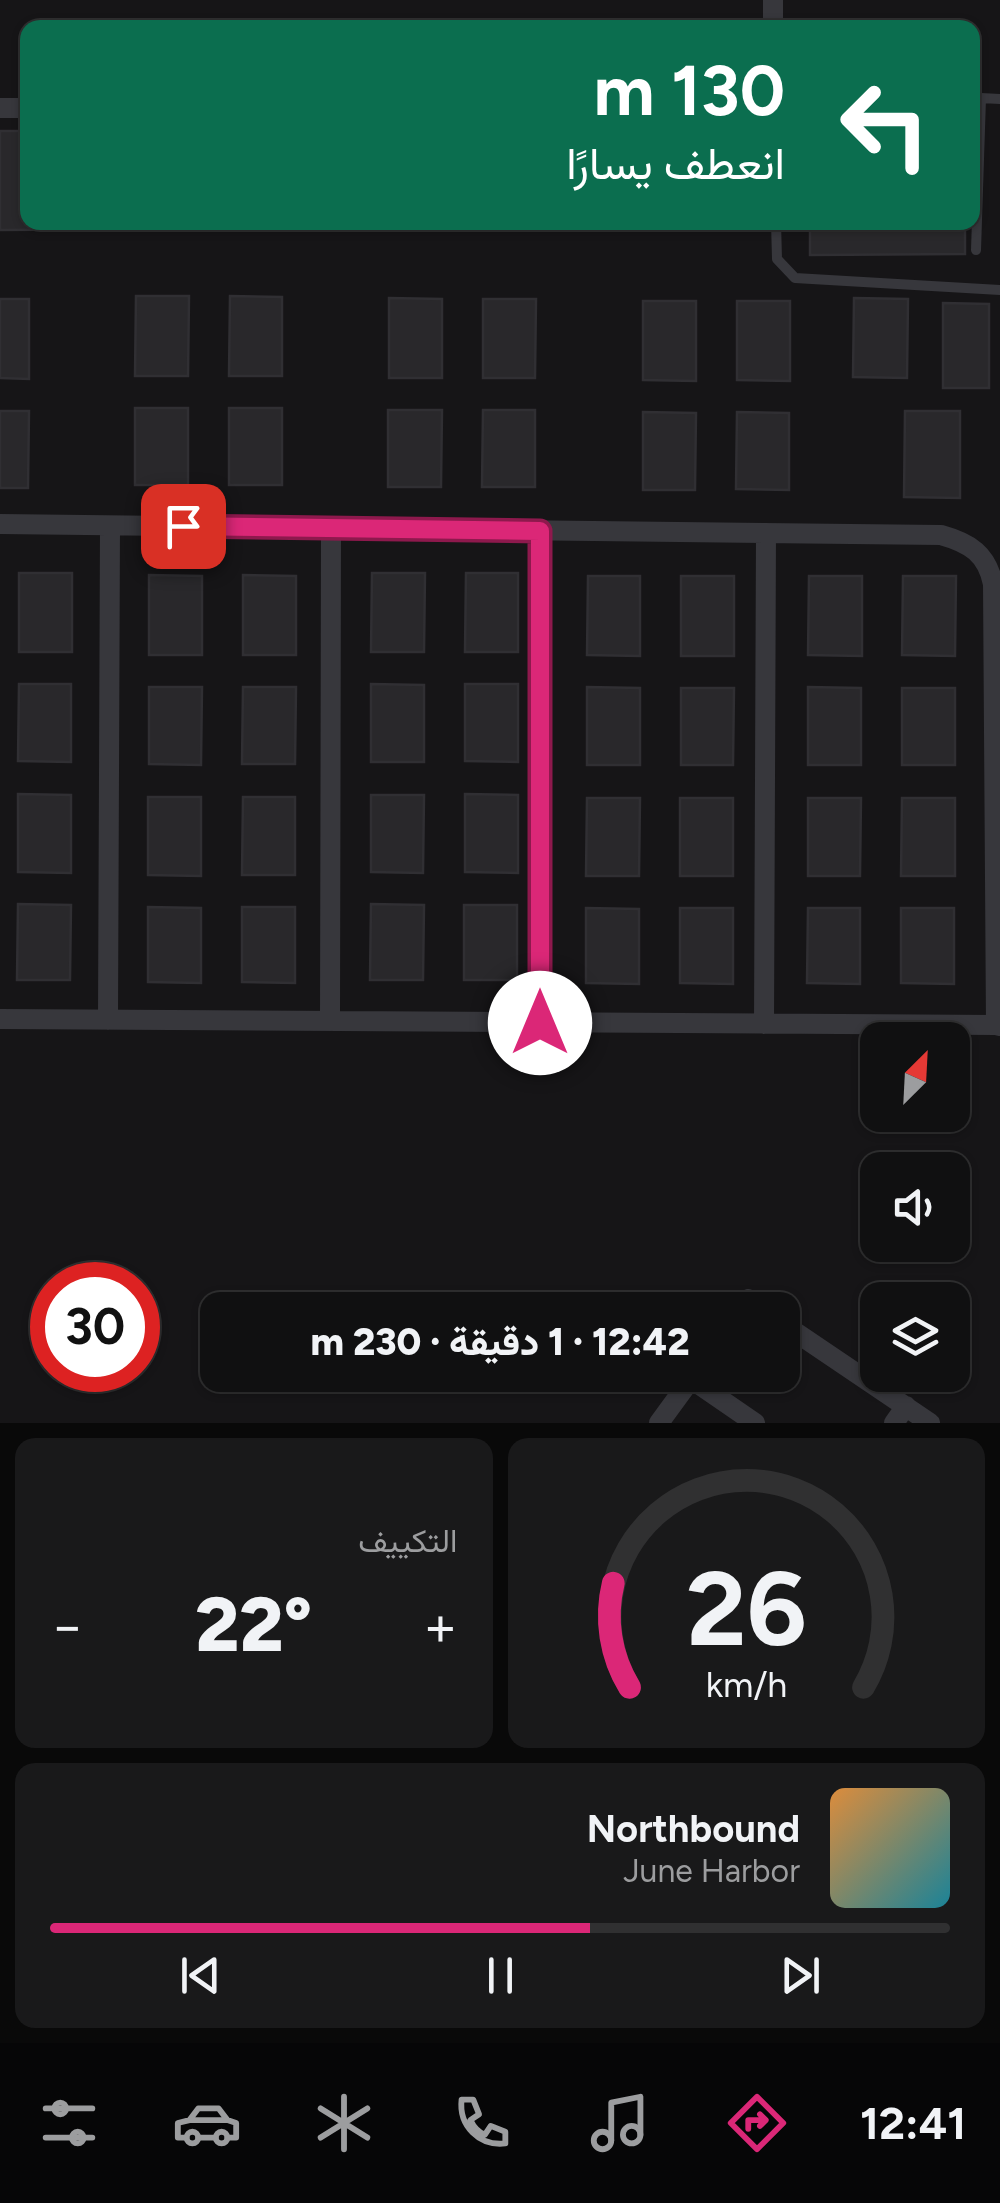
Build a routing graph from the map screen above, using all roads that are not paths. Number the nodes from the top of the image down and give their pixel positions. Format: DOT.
graph roads {
  1 [pos="1000,99"];
  2 [pos="980,128"];
  3 [pos="776,230"];
  4 [pos="977,230"];
  5 [pos="976,250"];
  6 [pos="1000,290"];
  7 [pos="0,524"];
  8 [pos="110,526"];
  9 [pos="330,528"];
  10 [pos="540,531"];
  11 [pos="766,534"];
  12 [pos="0,1019"];
  13 [pos="108,1020"];
  14 [pos="330,1021"];
  15 [pos="540,1023"];
  16 [pos="764,1024"];
  17 [pos="998,1025"];
  18 [pos="800,1336"];
  19 [pos="681,1392"];
  20 [pos="713,1392"];
  21 [pos="900,1415"];
  22 [pos="659,1423"];
  23 [pos="756,1423"];
  24 [pos="930,1423"];
  1 -- 2 [label="lane"];
  3 -- 6 [label="lane"];
  4 -- 5 [label="lane"];
  7 -- 8 [label="street"];
  8 -- 9 [label="street"];
  8 -- 13 [label="street"];
  9 -- 10 [label="street"];
  9 -- 14 [label="street"];
  10 -- 11 [label="street"];
  10 -- 15 [label="street"];
  11 -- 16 [label="street"];
  11 -- 17 [label="street"];
  12 -- 13 [label="street"];
  13 -- 14 [label="street"];
  14 -- 15 [label="street"];
  15 -- 16 [label="street"];
  16 -- 17 [label="street"];
  18 -- 21 [label="street"];
  19 -- 22 [label="street"];
  20 -- 23 [label="street"];
  21 -- 24 [label="street"];
}
